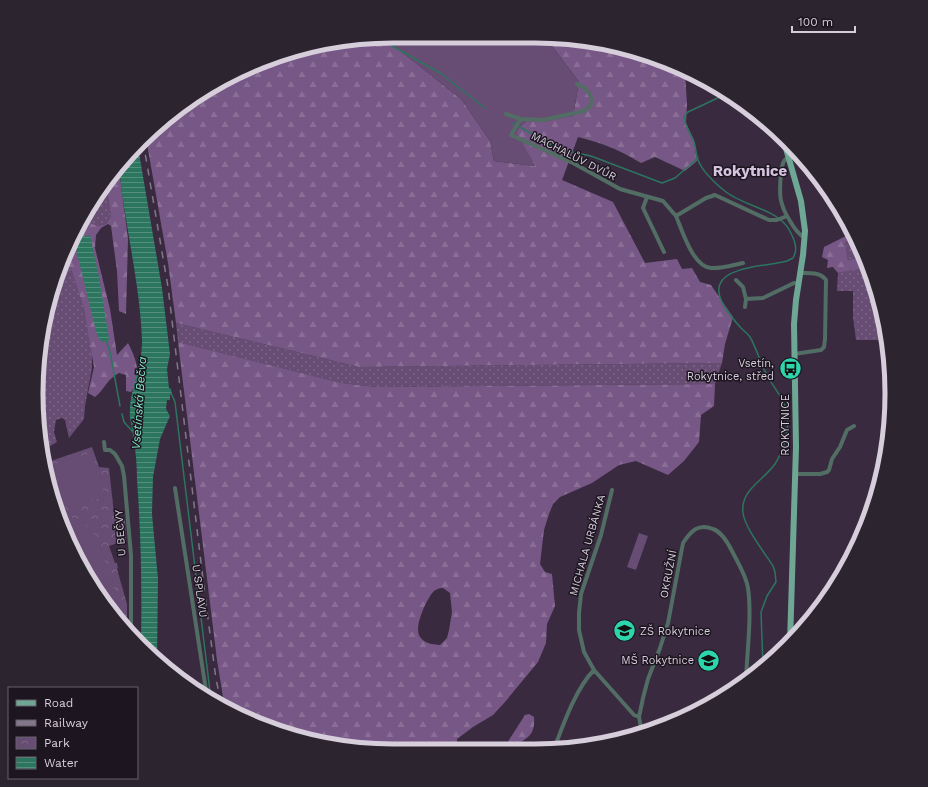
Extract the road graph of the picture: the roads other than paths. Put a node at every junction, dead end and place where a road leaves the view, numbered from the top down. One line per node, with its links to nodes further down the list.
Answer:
1 (577, 84): 3 (street, MACHALŮV DVŮR)
2 (506, 114): 3 (street, MACHALŮV DVŮR)
3 (520, 120): 6 (street, MACHALŮV DVŮR)
4 (787, 151): 5 (main road, ROKYTNICE)
5 (789, 157): 8 (street); 9 (main road, ROKYTNICE)
6 (647, 197): 7 (street, MACHALŮV DVŮR); 10 (street)
7 (676, 216): 8 (street); 11 (street, MACHALŮV DVŮR)
8 (785, 217): 9 (street)
9 (805, 238): 12 (main road, ROKYTNICE)
10 (664, 252)
11 (743, 263)
12 (800, 273): 14 (main road, ROKYTNICE); 17 (street)
13 (736, 280): 15 (street)
14 (799, 284): 15 (street); 17 (main road, ROKYTNICE)
15 (746, 299): 16 (street)
16 (745, 307)
17 (794, 354): 20 (main road, ROKYTNICE)
18 (854, 426): 20 (street)
19 (104, 442): 23 (street, U BEČVY)
20 (795, 474): 24 (main road, ROKYTNICE)
21 (175, 488): 27 (street, U SPLAVU)
22 (612, 490): 25 (street, MICHALA URBÁNKA)
23 (131, 626)
24 (790, 633)
25 (594, 670): 28 (street, MICHALA URBÁNKA); 30 (street)
26 (746, 673): 28 (street, OKRUŽNÍ)
27 (205, 689)
28 (639, 717): 29 (street, OKRUŽNÍ)
29 (641, 727)
30 (556, 743)

